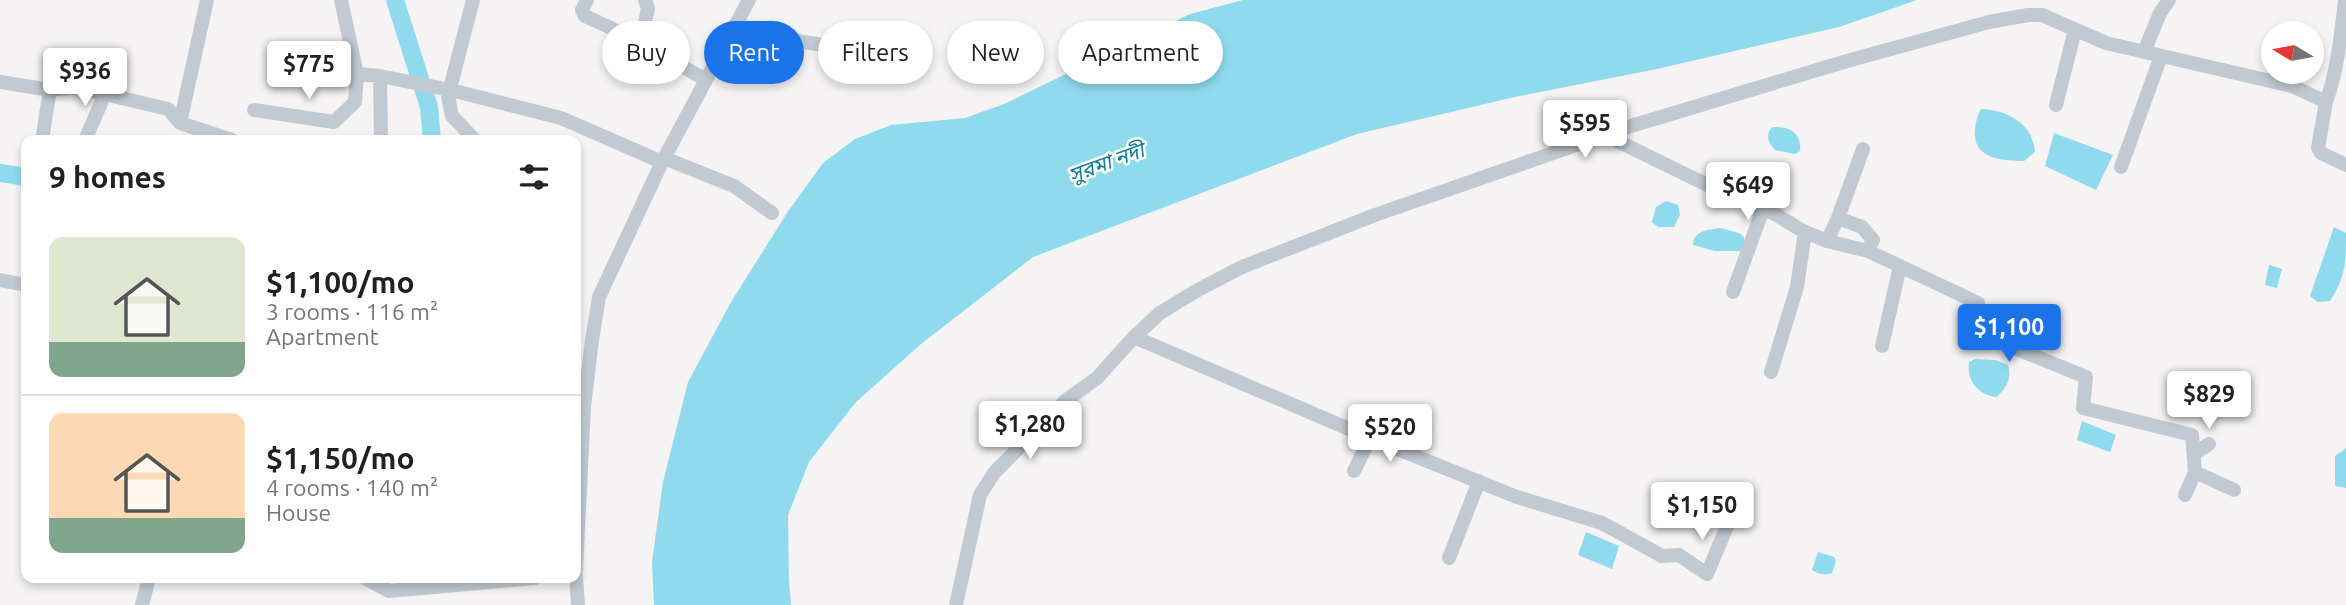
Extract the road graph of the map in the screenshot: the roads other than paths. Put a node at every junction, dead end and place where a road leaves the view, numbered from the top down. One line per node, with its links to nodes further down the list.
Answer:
1 (207, 0): 24 (street)
2 (341, 0): 15 (street)
3 (473, 0): 29 (street)
4 (587, 0): 11 (street)
5 (645, 0): 9 (street)
6 (749, 0): 10 (street)
7 (2169, 0): 13 (street)
8 (2344, 0): 21 (street)
9 (645, 21)
10 (737, 21)
11 (602, 24)
12 (2075, 30): 13 (street); 22 (street); 30 (street)
13 (2144, 52): 14 (street)
14 (2161, 56): 21 (street); 34 (street)
15 (357, 74): 16 (street); 23 (street)
16 (380, 76): 28 (street); 32 (street, bridge)
17 (0, 82): 19 (street)
18 (704, 84): 32 (street)
19 (50, 90): 20 (street); 25 (street)
20 (104, 94): 24 (street); 26 (street)
21 (2326, 102): 33 (street)
22 (2056, 105)
23 (254, 110)
24 (180, 123): 27 (street)
25 (44, 135)
26 (87, 135)
27 (212, 135)
28 (381, 135)
29 (470, 135)
30 (1605, 135): 35 (street); 45 (street)
31 (1863, 149): 37 (street)
32 (663, 160): 36 (street); 51 (street)
33 (2346, 165)
34 (2122, 167)
35 (1763, 209): 38 (street); 44 (street)
36 (772, 213)
37 (1838, 218): 39 (street); 40 (street)
38 (1805, 232): 39 (street); 47 (street)
39 (1827, 241): 40 (street)
40 (1868, 251): 41 (street)
41 (1900, 266): 46 (street); 50 (street)
42 (0, 280): 43 (street)
43 (21, 284)
44 (1733, 292)
45 (1134, 337): 48 (street); 65 (street)
46 (1882, 346)
47 (1771, 372)
48 (1370, 438): 52 (street); 54 (street)
49 (2209, 444): 50 (street)
50 (2194, 454): 53 (street)
51 (581, 468)
52 (1354, 471)
53 (2196, 472): 55 (street); 56 (street)
54 (1479, 481): 57 (street); 58 (street)
55 (2234, 490)
56 (2185, 495)
57 (1736, 505)
58 (1449, 558)
59 (148, 583): 63 (street)
60 (374, 583): 61 (street)
61 (479, 583)
62 (576, 583): 64 (street)
63 (142, 605)
64 (578, 605)
65 (956, 605)

